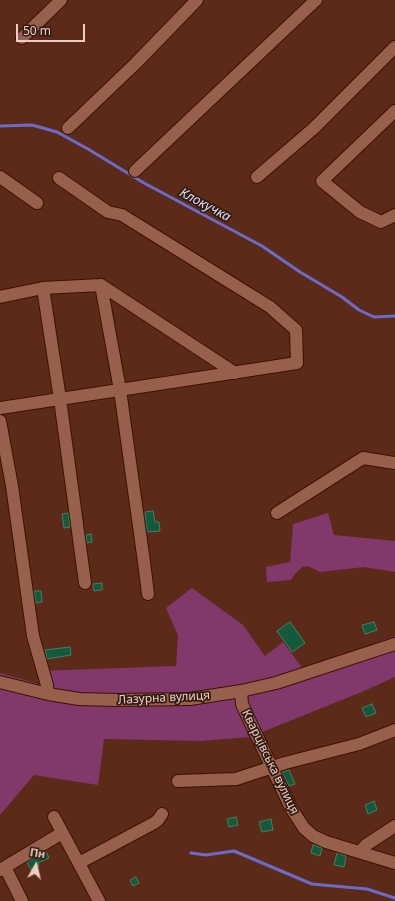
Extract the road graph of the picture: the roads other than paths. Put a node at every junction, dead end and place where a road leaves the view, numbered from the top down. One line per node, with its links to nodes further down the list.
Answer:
1 (61, 0): 4 (street)
2 (197, 0): 7 (street)
3 (316, 0): 8 (street)
4 (22, 38)
5 (395, 47): 9 (street)
6 (395, 111): 13 (street)
7 (68, 128)
8 (135, 171)
9 (257, 176)
10 (0, 177): 12 (street)
11 (59, 178): 17 (street)
12 (37, 203)
13 (395, 216)
14 (102, 285): 15 (street); 17 (street); 18 (street)
15 (43, 288): 16 (street); 19 (street)
16 (0, 297)
17 (234, 372): 18 (street)
18 (120, 390): 19 (street); 25 (street)
19 (60, 399): 20 (street); 24 (street)
20 (0, 408)
21 (0, 422): 29 (street)
22 (395, 463): 23 (street)
23 (278, 512)
24 (85, 583)
25 (148, 594)
26 (395, 644): 28 (street, Лазурна вулиця)
27 (0, 682): 29 (street, Лазурна вулиця)
28 (241, 691): 29 (street, Лазурна вулиця); 31 (street, Кварцівська вулиця)
29 (48, 694)
30 (395, 730): 31 (street)
31 (271, 768): 32 (street); 37 (street, Кварцівська вулиця)
32 (178, 781)
33 (162, 814): 38 (street)
34 (54, 817): 36 (street)
35 (395, 826): 37 (street)
36 (62, 833): 38 (street); 40 (street)
37 (360, 852): 39 (street, Кварцівська вулиця)
38 (79, 863): 42 (street)
39 (395, 863)
40 (2, 868): 41 (street)
41 (22, 901)
42 (99, 901)

